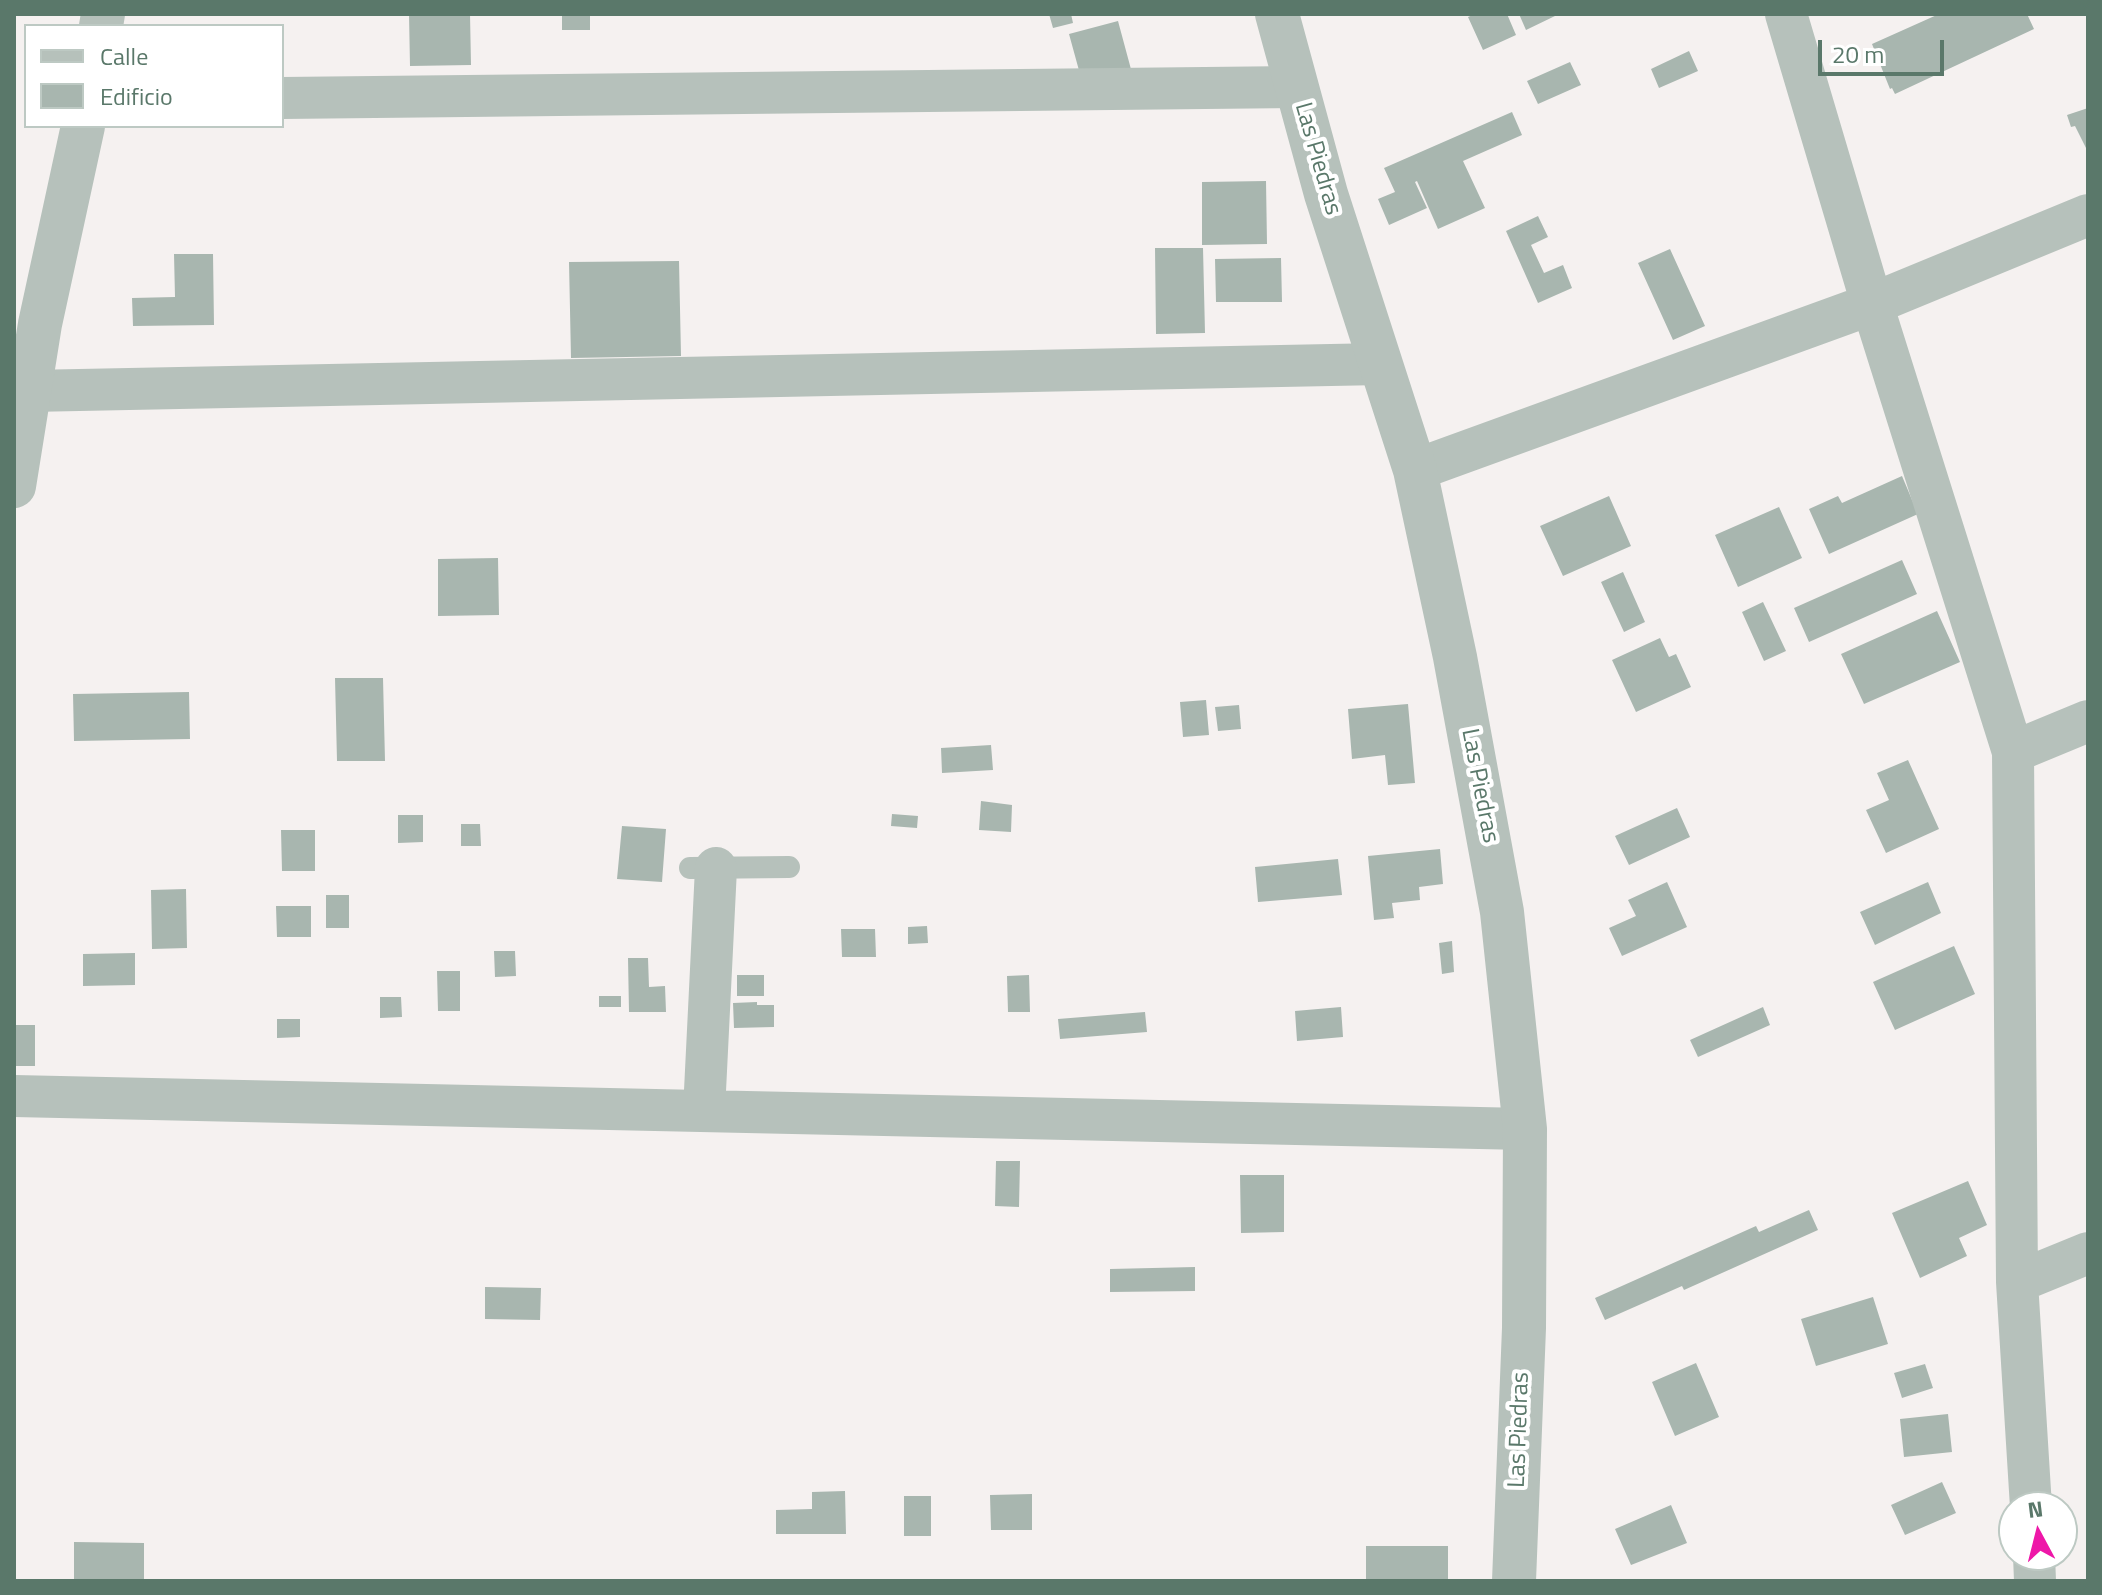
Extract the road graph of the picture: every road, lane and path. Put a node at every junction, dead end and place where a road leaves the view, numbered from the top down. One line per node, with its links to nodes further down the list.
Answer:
1 (1277, 14): 3 (street, Las Piedras)
2 (1786, 14): 7 (street)
3 (1297, 87): 4 (street); 8 (street, Las Piedras)
4 (284, 98)
5 (83, 128): 9 (street)
6 (2088, 215): 7 (street)
7 (1872, 304): 10 (street); 13 (street)
8 (1381, 364): 9 (street); 10 (street, Las Piedras)
9 (29, 391): 11 (street)
10 (1415, 470): 18 (street, Las Piedras)
11 (14, 486)
12 (2088, 721): 13 (street)
13 (2013, 752): 20 (street)
14 (789, 867): 15 (lane)
15 (703, 868): 17 (street)
16 (14, 1096): 17 (street)
17 (704, 1111): 18 (street)
18 (1525, 1129): 22 (street, Las Piedras)
19 (2088, 1253): 20 (street)
20 (2017, 1282): 21 (street)
21 (2030, 1491)
22 (1514, 1581)

